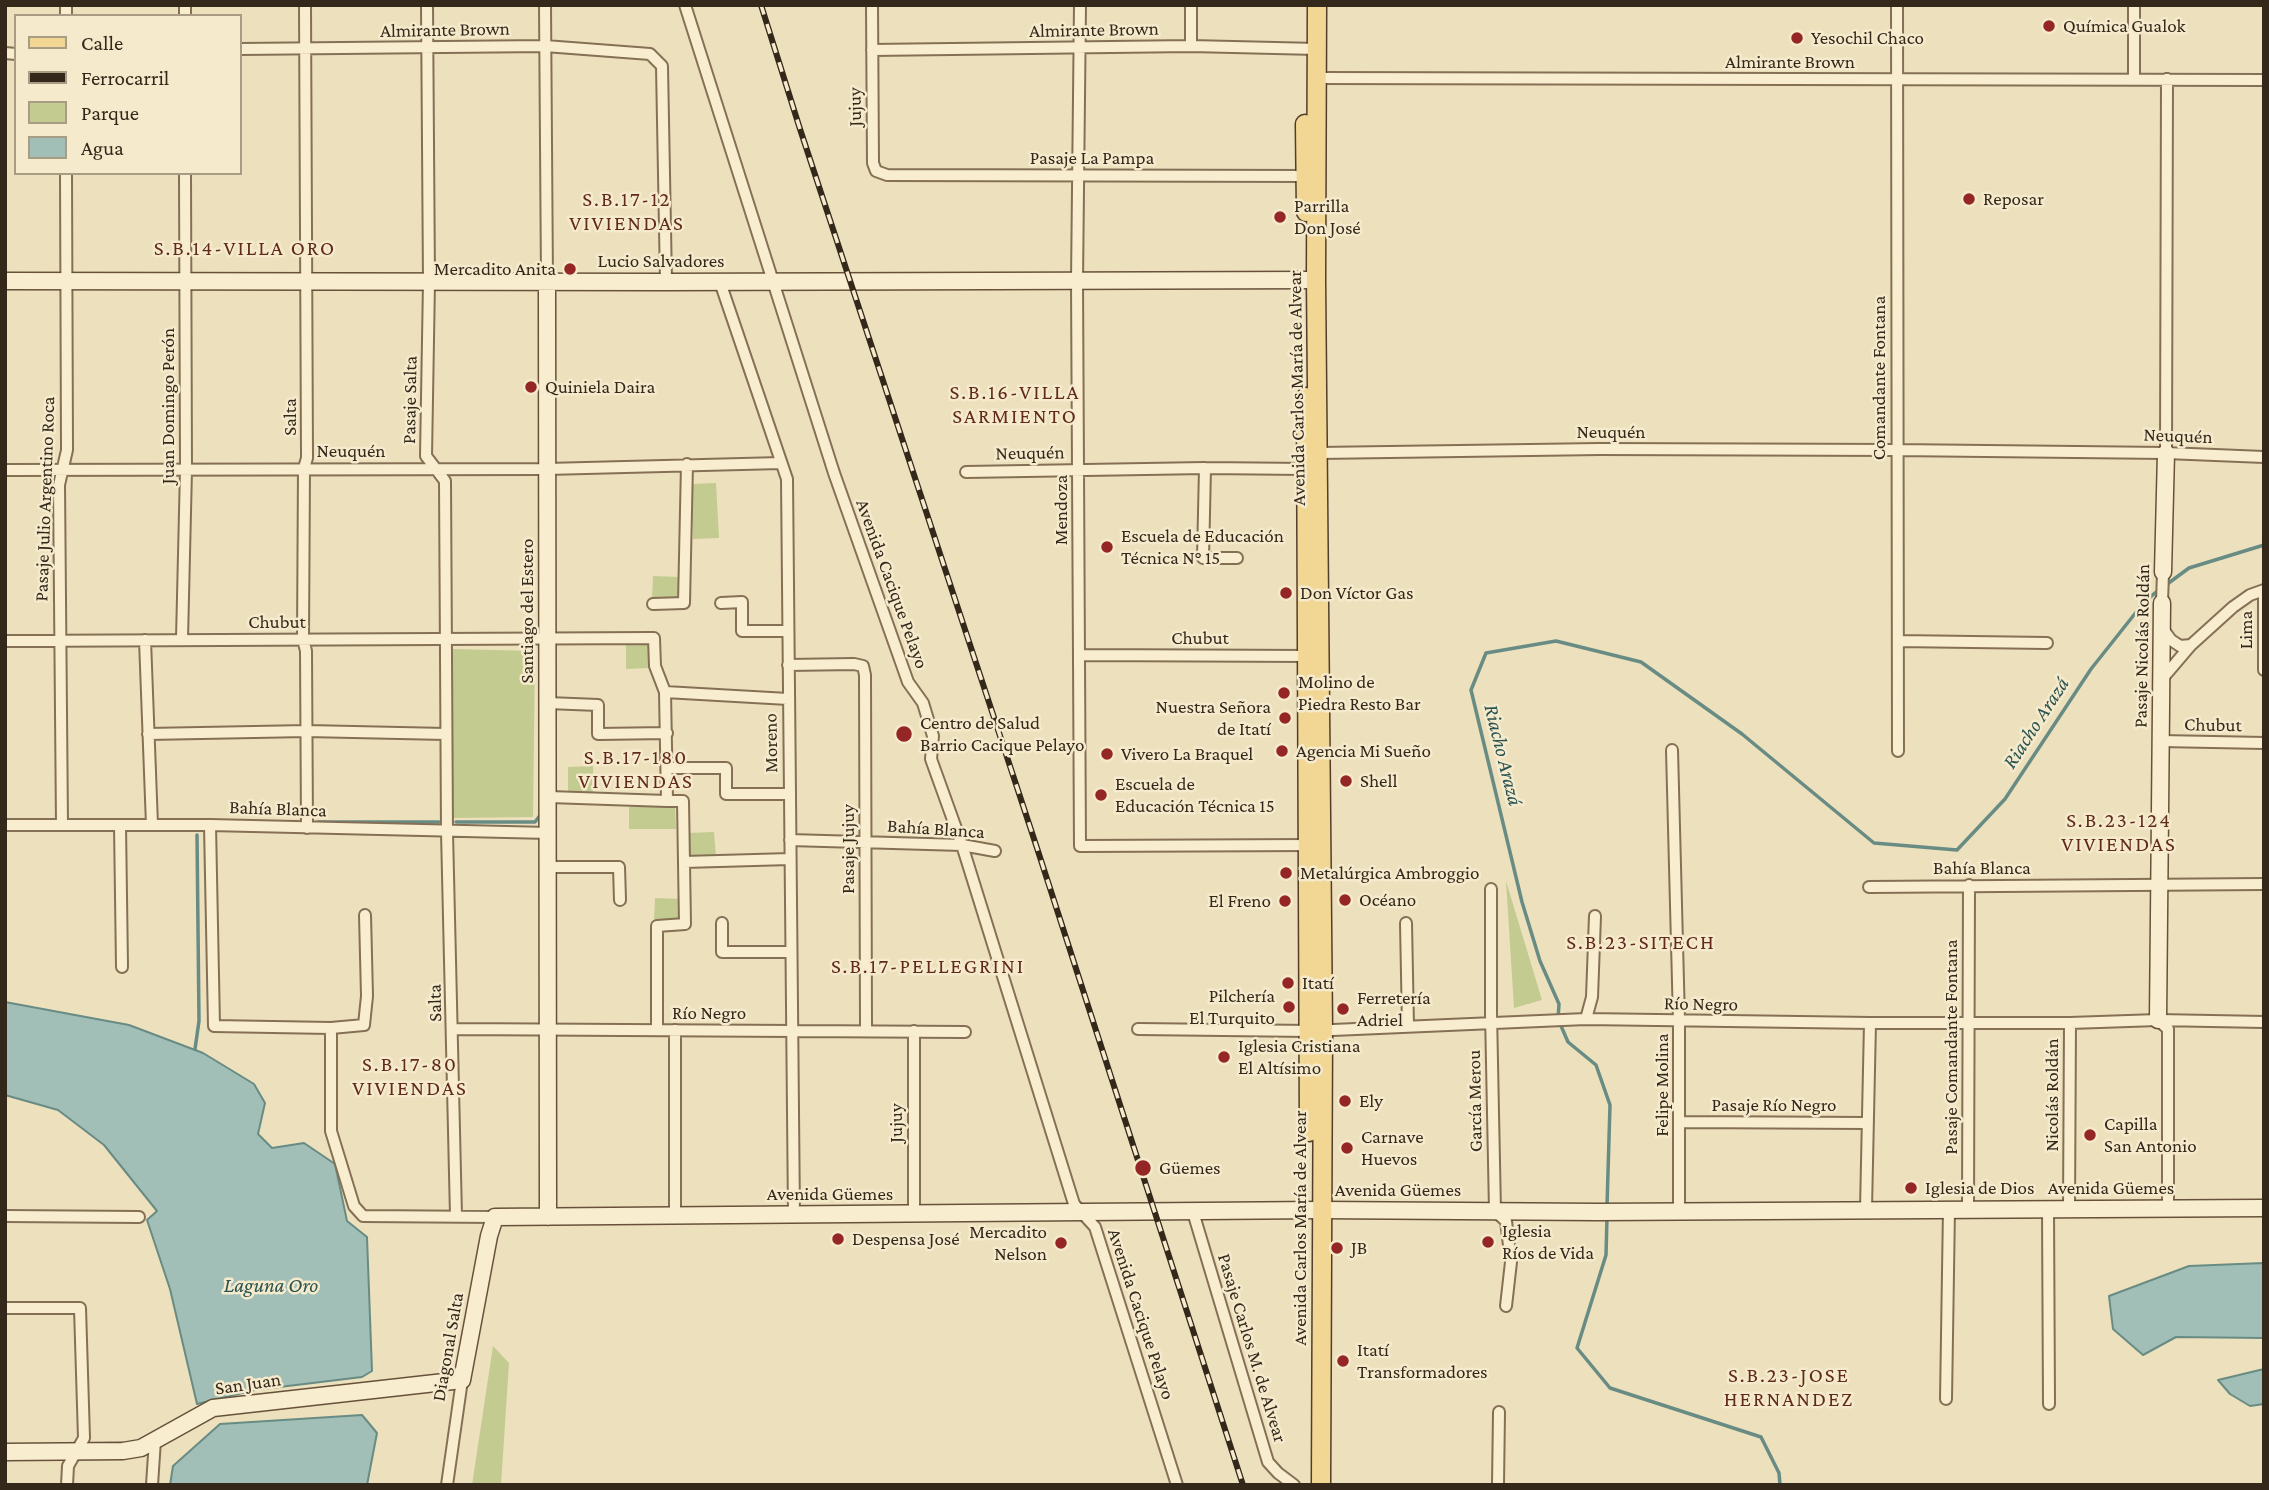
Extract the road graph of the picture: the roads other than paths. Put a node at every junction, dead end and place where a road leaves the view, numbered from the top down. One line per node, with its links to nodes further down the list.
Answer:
1 (305, 5): 17 (street, Salta)
2 (427, 5): 15 (street, Pasaje Salta)
3 (545, 5): 12 (street, Santiago del Estero)
4 (685, 5): 40 (street, Avenida Cacique Pelayo)
5 (872, 5): 19 (street, Jujuy)
6 (1080, 5): 14 (street, Mendoza)
7 (1191, 5): 13 (street)
8 (1305, 5): 18 (main road, Avenida Carlos María de Alvear)
9 (1317, 5): 18 (main road, Avenida Carlos María de Alvear)
10 (1896, 5): 23 (street, Comandante Fontana)
11 (2134, 5): 21 (street)
12 (545, 46): 15 (street, Almirante Brown); 37 (street, Santiago del Estero); 38 (street, Almirante Brown)
13 (1191, 46): 14 (street, Almirante Brown); 18 (street, Almirante Brown)
14 (1080, 47): 19 (street, Almirante Brown); 28 (street, Mendoza)
15 (427, 48): 17 (street, Almirante Brown); 36 (street, Pasaje Salta)
16 (242, 49): 17 (street, Almirante Brown)
17 (305, 49): 34 (street, Salta)
18 (1311, 49): 20 (main road, Avenida Carlos María de Alvear); 29 (main road, Avenida Carlos María de Alvear)
19 (872, 50): 25 (street, Jujuy)
20 (1317, 78): 23 (street, Almirante Brown); 29 (main road, Avenida Carlos María de Alvear)
21 (2134, 79): 22 (street, Almirante Brown); 23 (street, Almirante Brown)
22 (2167, 79): 24 (street, Almirante Brown); 43 (street, Pasaje Nicolás Roldán)
23 (1897, 80): 41 (street, Comandante Fontana)
24 (2264, 80)
25 (873, 163): 28 (street, Pasaje La Pampa)
26 (66, 175): 32 (street, Pasaje Julio Argentino Roca)
27 (185, 175): 33 (street, Juan Domingo Perón)
28 (1078, 176): 29 (street, Pasaje La Pampa); 35 (street, Mendoza)
29 (1312, 176): 30 (main road, Avenida Carlos María de Alvear)
30 (1311, 280): 35 (street, Lucio Salvadores); 42 (main road, Avenida Carlos María de Alvear); 51 (main road, Avenida Carlos María de Alvear)
31 (5, 281): 32 (street, Lucio Salvadores)
32 (65, 281): 33 (street, Lucio Salvadores); 54 (street, Pasaje Julio Argentino Roca)
33 (185, 281): 34 (street, Lucio Salvadores); 55 (street, Juan Domingo Perón)
34 (306, 281): 36 (street, Lucio Salvadores); 47 (street, Salta)
35 (1077, 281): 40 (street, Lucio Salvadores); 52 (street, Mendoza)
36 (429, 282): 37 (street, Lucio Salvadores); 48 (street, Pasaje Salta)
37 (547, 282): 38 (street, Lucio Salvadores); 49 (street, Santiago del Estero)
38 (666, 282): 39 (street, Lucio Salvadores)
39 (720, 282): 40 (street, Lucio Salvadores); 45 (street, Moreno)
40 (772, 282): 105 (street, Avenida Cacique Pelayo)
41 (1896, 450): 42 (street, Neuquén); 43 (street, Neuquén); 72 (street, Comandante Fontana)
42 (1319, 453): 51 (street); 76 (main road, Avenida Carlos María de Alvear)
43 (2166, 453): 44 (street, Neuquén); 58 (street, Pasaje Nicolás Roldán)
44 (2264, 457)
45 (781, 463): 46 (street, Neuquén); 64 (street, Moreno)
46 (687, 464): 49 (street, Neuquén); 62 (street)
47 (304, 468): 48 (street, Neuquén); 55 (street, Neuquén); 66 (street, Salta)
48 (436, 468): 49 (street, Neuquén); 69 (street, Pasaje Salta)
49 (547, 468): 70 (street, Santiago del Estero)
50 (1205, 468): 51 (street, Neuquén); 52 (street, Neuquén); 57 (street)
51 (1306, 468): 76 (main road, Avenida Carlos María de Alvear)
52 (1079, 469): 56 (street, Neuquén); 75 (street, Mendoza)
53 (5, 470): 54 (street, Neuquén)
54 (63, 470): 55 (street, Neuquén); 67 (street, Pasaje Julio Argentino Roca)
55 (186, 470): 65 (street, Juan Domingo Perón)
56 (966, 472)
57 (1237, 558)
58 (2163, 572): 61 (street, Pasaje Nicolás Roldán)
59 (2264, 590): 74 (street); 78 (street, Lima)
60 (721, 603): 64 (street)
61 (2162, 603): 63 (street, Pasaje Nicolás Roldán)
62 (653, 604)
63 (2163, 629): 74 (street); 79 (street, Pasaje Nicolás Roldán)
64 (787, 631): 77 (street, Moreno)
65 (182, 639): 66 (street, Chubut); 68 (street, Chubut)
66 (303, 639): 69 (street, Chubut); 83 (street, Salta)
67 (59, 640): 68 (street, Chubut); 71 (street, Chubut); 96 (street, Pasaje Julio Argentino Roca)
68 (145, 640): 85 (street)
69 (446, 640): 70 (street, Chubut); 86 (street, Pasaje Salta)
70 (548, 640): 80 (street, Chubut); 82 (street, Santiago del Estero)
71 (5, 641)
72 (1898, 641): 73 (street); 90 (street, Comandante Fontana)
73 (2047, 643)
74 (2191, 645): 79 (street)
75 (1080, 655): 76 (street, Chubut); 106 (street, Mendoza)
76 (1314, 656): 106 (main road, Avenida Carlos María de Alvear)
77 (788, 665): 81 (street, Moreno); 104 (street, Pasaje Jujuy)
78 (2264, 670)
79 (2160, 682): 87 (street, Pasaje Nicolás Roldán)
80 (665, 692): 81 (street); 84 (street)
81 (788, 699): 92 (street, Moreno)
82 (548, 703): 84 (street); 93 (street, Santiago del Estero)
83 (307, 732): 85 (street); 86 (street); 100 (street, Salta)
84 (667, 733): 91 (street)
85 (148, 734): 98 (street)
86 (446, 734): 101 (street, Pasaje Salta)
87 (2161, 741): 88 (street, Chubut); 113 (street, Pasaje Nicolás Roldán)
88 (2264, 743)
89 (1672, 751): 125 (street, Felipe Molina)
90 (1898, 751)
91 (667, 768): 92 (street); 94 (street)
92 (789, 794): 103 (street, Moreno)
93 (548, 797): 94 (street); 102 (street, Santiago del Estero)
94 (667, 801): 109 (street)
95 (5, 825): 96 (street, Bahía Blanca)
96 (62, 825): 97 (street, Bahía Blanca)
97 (120, 825): 98 (street, Bahía Blanca); 122 (street)
98 (152, 825): 99 (street, Bahía Blanca)
99 (210, 825): 100 (street, Bahía Blanca); 132 (street)
100 (307, 828): 101 (street, Bahía Blanca)
101 (447, 832): 102 (street, Bahía Blanca); 134 (street, Salta)
102 (549, 832): 110 (street, Santiago del Estero)
103 (790, 840): 104 (street, Bahía Blanca); 108 (street, Moreno)
104 (865, 842): 105 (street, Bahía Blanca); 140 (street, Pasaje Jujuy)
105 (962, 845): 107 (street, Bahía Blanca); 156 (street, Avenida Cacique Pelayo)
106 (1315, 845): 138 (main road, Avenida Carlos María de Alvear)
107 (995, 850)
108 (790, 859): 109 (street); 121 (street, Moreno)
109 (684, 862): 136 (street)
110 (549, 867): 116 (street); 133 (street, Santiago del Estero)
111 (2264, 884): 113 (street, Bahía Blanca)
112 (1969, 885): 113 (street, Bahía Blanca); 114 (street, Bahía Blanca); 126 (street, Pasaje Comandante Fontana)
113 (2160, 886): 124 (street, Pasaje Nicolás Roldán)
114 (1869, 887)
115 (1491, 889): 130 (street, García Merou)
116 (620, 900)
117 (365, 915): 132 (street)
118 (1595, 916): 123 (street)
119 (722, 923): 121 (street)
120 (1406, 923): 131 (street)
121 (791, 952): 139 (street, Moreno)
122 (122, 967)
123 (1586, 1019): 125 (street, Río Negro); 130 (street, Río Negro)
124 (2158, 1020): 127 (street, Río Negro); 129 (street, Río Negro); 150 (street, Pasaje Nicolás Roldán)
125 (1679, 1021): 128 (street, Río Negro); 143 (street, Felipe Molina)
126 (1969, 1022): 128 (street, Río Negro); 129 (street, Río Negro); 147 (street, Pasaje Comandante Fontana)
127 (2264, 1022)
128 (1870, 1023): 144 (street)
129 (2070, 1023): 149 (street, Nicolás Roldán)
130 (1491, 1024): 131 (street, Río Negro); 154 (street, García Merou)
131 (1408, 1027): 138 (street, Río Negro)
132 (331, 1028): 160 (street, Avenida Güemes)
133 (549, 1028): 134 (street, Río Negro); 136 (street, Río Negro); 164 (street, Santiago del Estero)
134 (453, 1029): 160 (street, Salta)
135 (1138, 1029): 138 (street, Río Negro)
136 (657, 1030): 137 (street, Río Negro)
137 (675, 1030): 139 (street, Río Negro); 161 (street)
138 (1316, 1030): 153 (main road, Avenida Carlos María de Alvear)
139 (792, 1031): 140 (street, Río Negro); 158 (street, Moreno)
140 (866, 1031): 141 (street, Río Negro)
141 (914, 1031): 142 (street, Río Negro); 157 (street, Jujuy)
142 (965, 1032)
143 (1680, 1122): 144 (street, Pasaje Río Negro); 152 (street, Felipe Molina)
144 (1868, 1123): 145 (street)
145 (1866, 1209): 146 (street, Avenida Güemes); 152 (street, Avenida Güemes)
146 (1950, 1209): 147 (street, Avenida Güemes); 168 (street)
147 (1968, 1209): 148 (street, Avenida Güemes)
148 (2048, 1209): 149 (street, Avenida Güemes); 169 (street)
149 (2069, 1209): 150 (street, Avenida Güemes)
150 (2168, 1209): 151 (street, Avenida Güemes)
151 (2264, 1209)
152 (1679, 1210): 154 (street, Avenida Güemes)
153 (1315, 1211): 154 (street, Avenida Güemes); 155 (street, Avenida Güemes); 179 (main road, Avenida Carlos María de Alvear); 180 (main road, Avenida Carlos María de Alvear)
154 (1495, 1211): 165 (street, García Merou)
155 (1193, 1212): 156 (street, Avenida Güemes); 178 (street, Pasaje Carlos M. de Alvear)
156 (1084, 1213): 157 (street, Avenida Güemes); 177 (street, Avenida Cacique Pelayo)
157 (914, 1214): 158 (street, Avenida Güemes)
158 (794, 1215): 161 (street, Avenida Güemes)
159 (5, 1216): 162 (street)
160 (456, 1216): 163 (street, Avenida Güemes)
161 (676, 1216): 164 (street, Avenida Güemes)
162 (139, 1217)
163 (495, 1217): 164 (street, Avenida Güemes); 167 (street, Diagonal Salta)
164 (548, 1217)
165 (1506, 1306)
166 (5, 1308): 173 (street)
167 (462, 1380): 171 (street, San Juan); 176 (street, Diagonal Salta)
168 (1946, 1399)
169 (2049, 1404)
170 (1499, 1412): 181 (street)
171 (155, 1440): 173 (street, San Juan); 175 (street)
172 (5, 1452): 173 (street, San Juan)
173 (76, 1452): 174 (street)
174 (67, 1485)
175 (152, 1485)
176 (447, 1485)
177 (1177, 1485)
178 (1294, 1485)
179 (1310, 1485)
180 (1321, 1485)
181 (1498, 1485)

